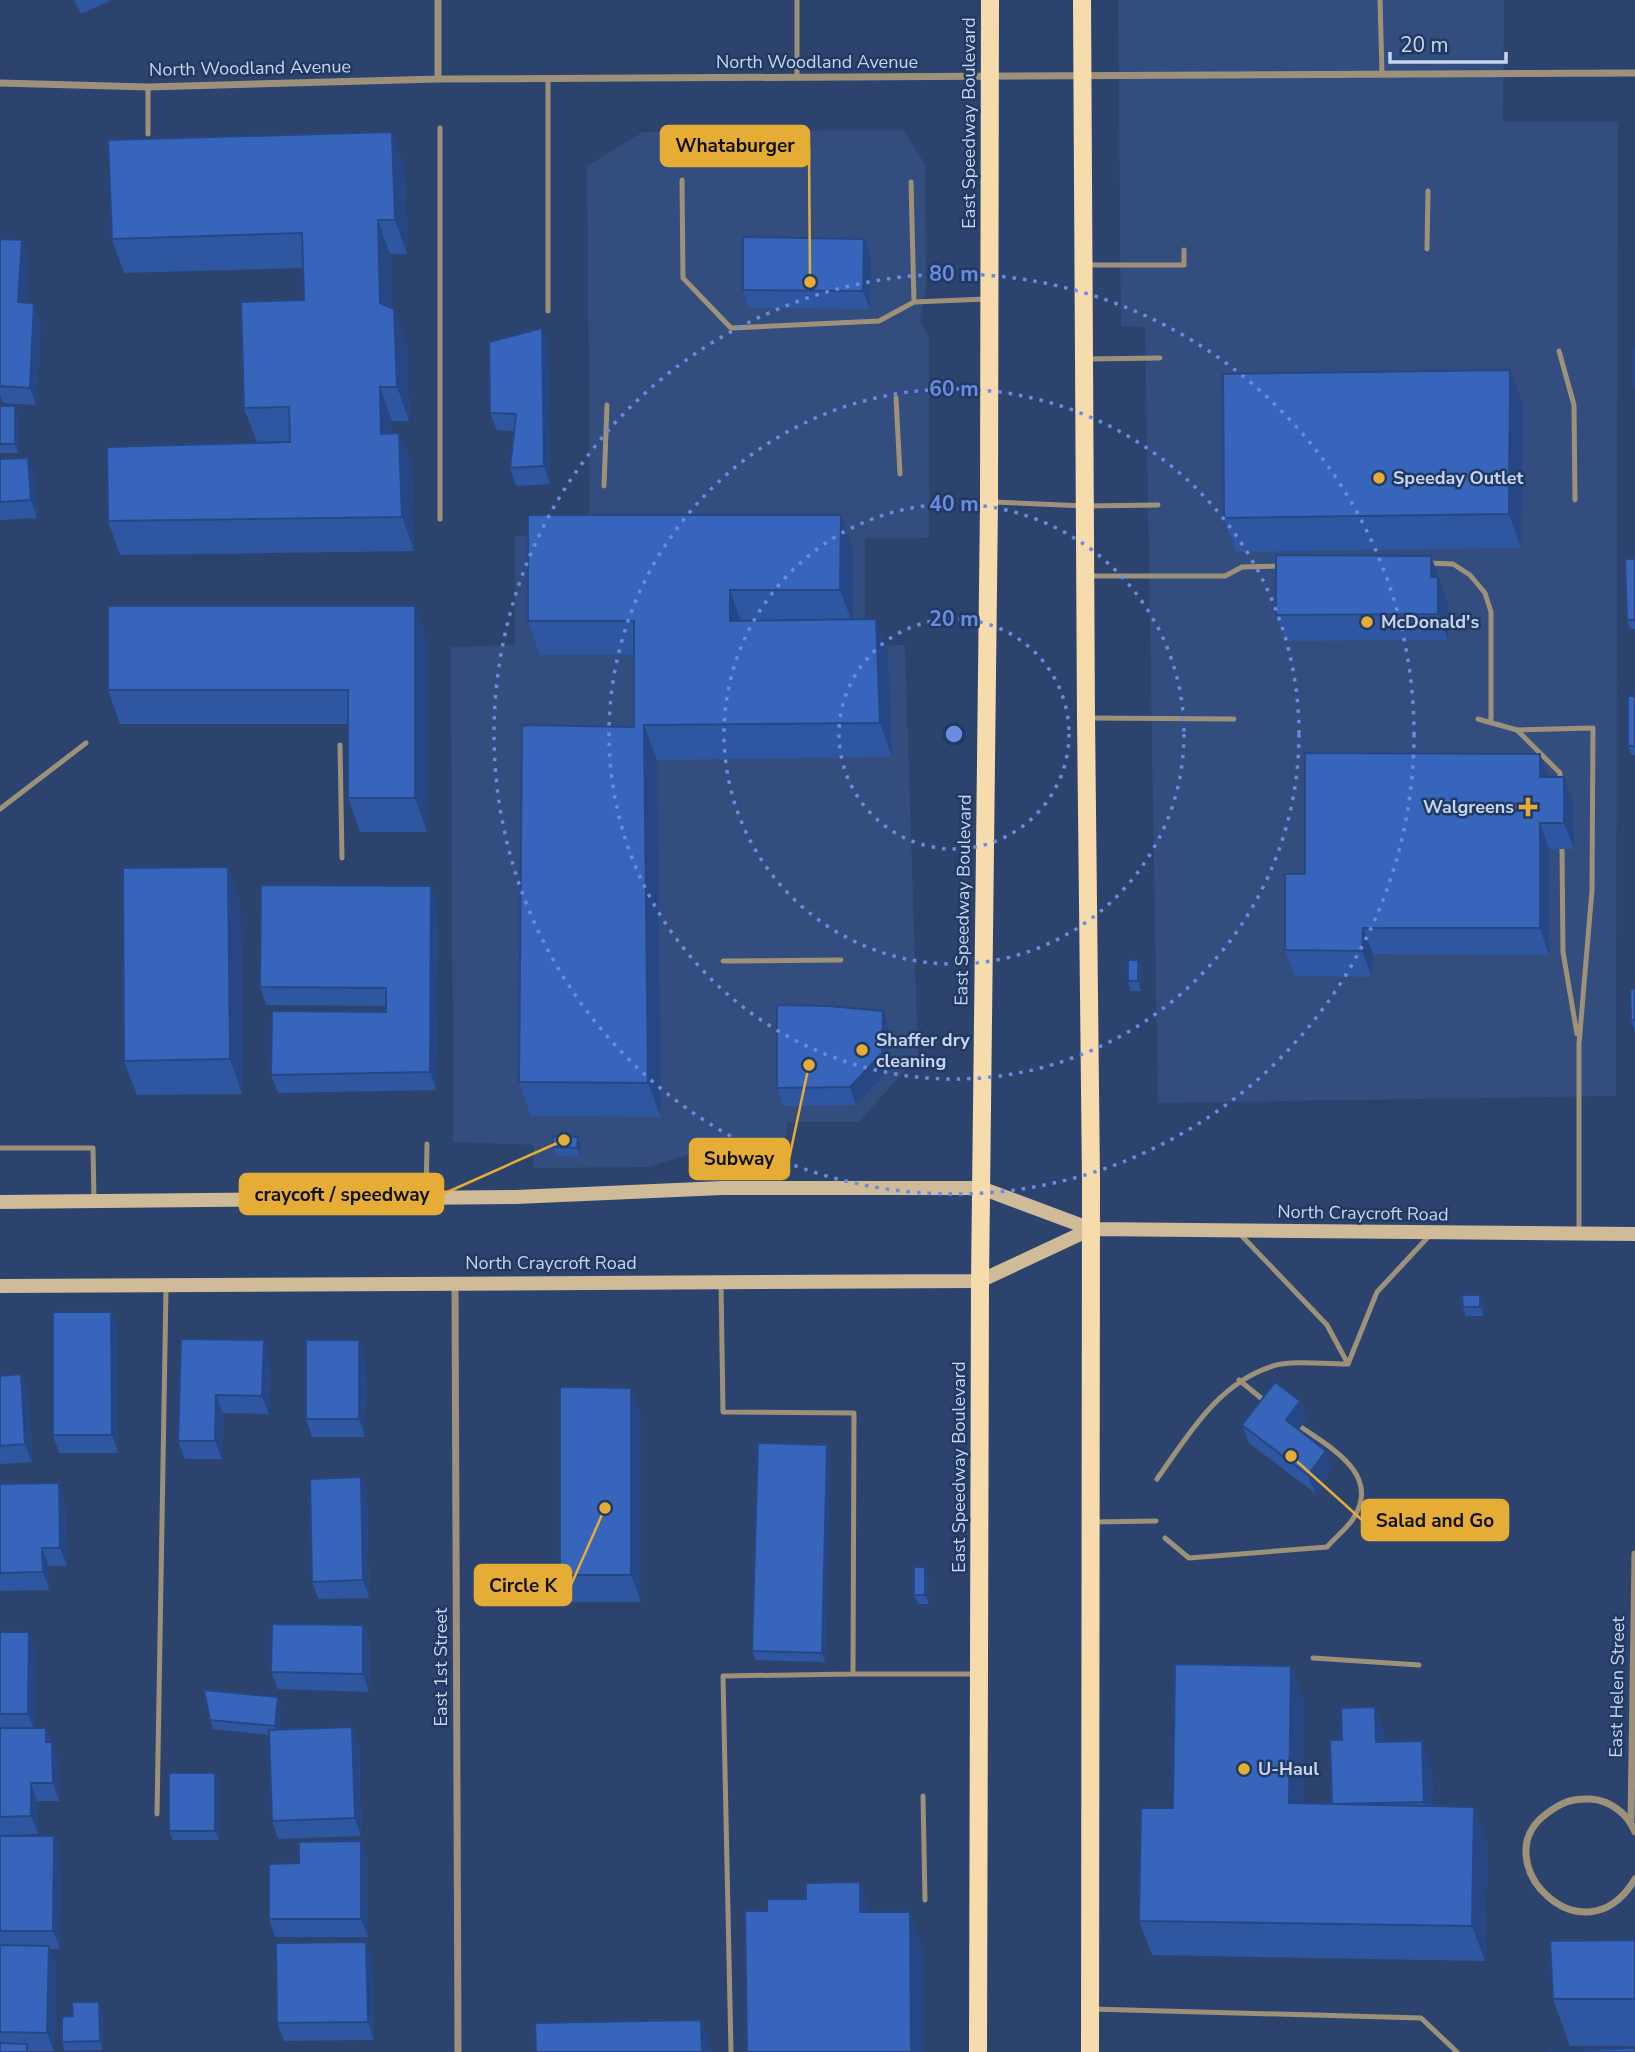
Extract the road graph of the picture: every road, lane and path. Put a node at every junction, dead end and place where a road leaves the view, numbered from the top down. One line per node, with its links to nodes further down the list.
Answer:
1 (438, 0): 11 (street)
2 (797, 0): 10 (lane)
3 (990, 0): 8 (main road, East Speedway Boulevard)
4 (1082, 0): 9 (main road)
5 (1380, 0): 7 (lane)
6 (1635, 73): 7 (street, North Woodland Avenue)
7 (1381, 74): 9 (street, North Woodland Avenue)
8 (990, 76): 9 (street, North Woodland Avenue); 10 (street, North Woodland Avenue); 23 (main road, East Speedway Boulevard)
9 (1082, 76): 22 (main road)
10 (797, 77): 12 (street, North Woodland Avenue)
11 (438, 79): 12 (street, North Woodland Avenue); 14 (street, North Woodland Avenue)
12 (548, 79): 25 (lane)
13 (0, 83): 14 (street, North Woodland Avenue)
14 (148, 87): 16 (lane)
15 (440, 128): 37 (lane)
16 (148, 134)
17 (682, 180): 24 (lane)
18 (911, 181): 24 (lane)
19 (1428, 191): 20 (lane)
20 (1427, 249)
21 (1184, 250): 22 (lane)
22 (1084, 265): 28 (main road)
23 (989, 299): 24 (lane); 34 (main road, East Speedway Boulevard)
24 (914, 302)
25 (548, 311)
26 (1559, 351): 33 (lane)
27 (1160, 358): 28 (lane)
28 (1084, 359): 36 (main road)
29 (896, 398): 31 (lane)
30 (607, 405): 32 (lane)
31 (900, 474)
32 (604, 486)
33 (1575, 500)
34 (989, 502): 36 (lane); 57 (main road, East Speedway Boulevard)
35 (1158, 505): 36 (lane)
36 (1085, 506): 40 (main road)
37 (440, 519)
38 (1415, 563): 44 (lane)
39 (1283, 566): 40 (lane)
40 (1085, 576): 41 (main road)
41 (1086, 718): 42 (lane); 61 (main road)
42 (1234, 719)
43 (1478, 719): 44 (lane)
44 (1491, 723): 45 (lane)
45 (1517, 730): 48 (lane); 54 (lane)
46 (86, 743): 49 (lane)
47 (340, 745): 51 (lane)
48 (1561, 793)
49 (0, 809)
50 (1562, 849): 54 (lane)
51 (342, 858)
52 (841, 960): 53 (lane)
53 (723, 961)
54 (1579, 1044): 65 (lane)
55 (427, 1144): 58 (lane)
56 (0, 1148): 59 (lane)
57 (981, 1188): 58 (main road, North Craycroft Road); 61 (main road, North Craycroft Road); 67 (main road, East Speedway Boulevard)
58 (426, 1198): 59 (main road, North Craycroft Road)
59 (94, 1201): 60 (main road, North Craycroft Road)
60 (0, 1202)
61 (1091, 1229): 62 (main road, North Craycroft Road); 67 (main road, North Craycroft Road); 77 (main road)
62 (1237, 1231): 63 (main road, North Craycroft Road); 71 (lane)
63 (1432, 1233): 65 (main road, North Craycroft Road); 71 (lane)
64 (1635, 1234): 65 (main road, North Craycroft Road)
65 (1579, 1235)
66 (721, 1281): 67 (main road, North Craycroft Road); 68 (main road, North Craycroft Road); 82 (lane)
67 (980, 1281): 83 (main road, East Speedway Boulevard)
68 (455, 1282): 69 (main road, North Craycroft Road); 91 (street, East 1st Street)
69 (166, 1284): 70 (main road, North Craycroft Road); 85 (lane)
70 (0, 1286)
71 (1348, 1364): 72 (lane)
72 (1239, 1380): 73 (lane); 75 (lane)
73 (1275, 1409)
74 (1300, 1427): 78 (lane)
75 (1157, 1479)
76 (1156, 1521): 77 (lane)
77 (1091, 1522): 90 (main road)
78 (1165, 1538)
79 (1635, 1554): 86 (street, East Helen Street)
80 (1313, 1658): 81 (lane)
81 (1419, 1665)
82 (853, 1674): 83 (lane); 92 (lane)
83 (979, 1674): 93 (main road, East Speedway Boulevard)
84 (923, 1796): 89 (lane)
85 (157, 1814)
86 (1631, 1822): 87 (street); 88 (street)
87 (1635, 1832)
88 (1635, 1880)
89 (925, 1900)
90 (1090, 2009): 94 (main road); 95 (lane)
91 (458, 2052)
92 (731, 2052)
93 (978, 2052)
94 (1090, 2052)
95 (1457, 2052)

